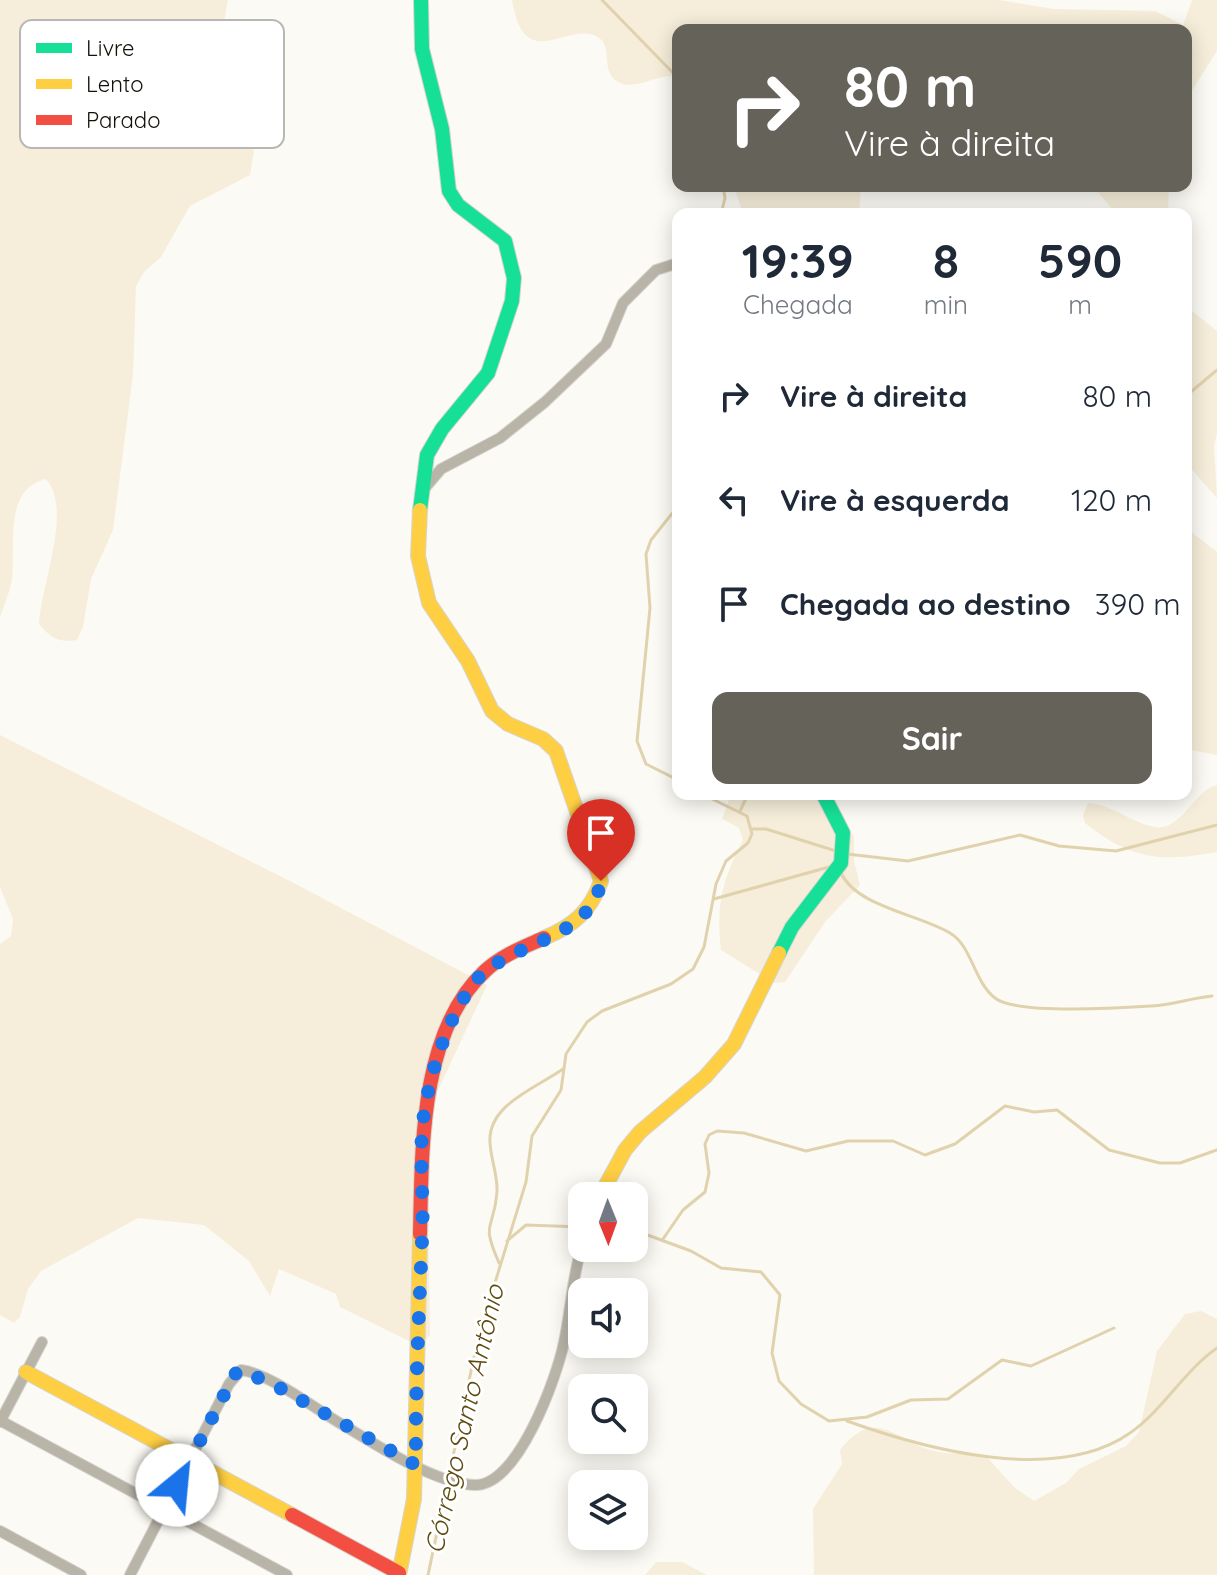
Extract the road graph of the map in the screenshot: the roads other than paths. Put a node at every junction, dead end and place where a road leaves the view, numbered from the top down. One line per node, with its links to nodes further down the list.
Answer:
1 (421, 0): 3 (street)
2 (672, 265): 3 (street)
3 (422, 492): 11 (street)
4 (826, 800): 5 (street)
5 (608, 1182)
6 (579, 1262): 11 (street)
7 (42, 1342): 8 (street)
8 (26, 1372): 9 (street); 10 (street)
9 (0, 1422): 12 (street)
10 (190, 1460): 11 (street); 12 (street); 14 (street)
11 (416, 1465): 14 (street)
12 (164, 1511): 16 (street); 17 (street)
13 (0, 1531): 15 (street)
14 (399, 1574)
15 (81, 1575)
16 (130, 1575)
17 (287, 1575)

